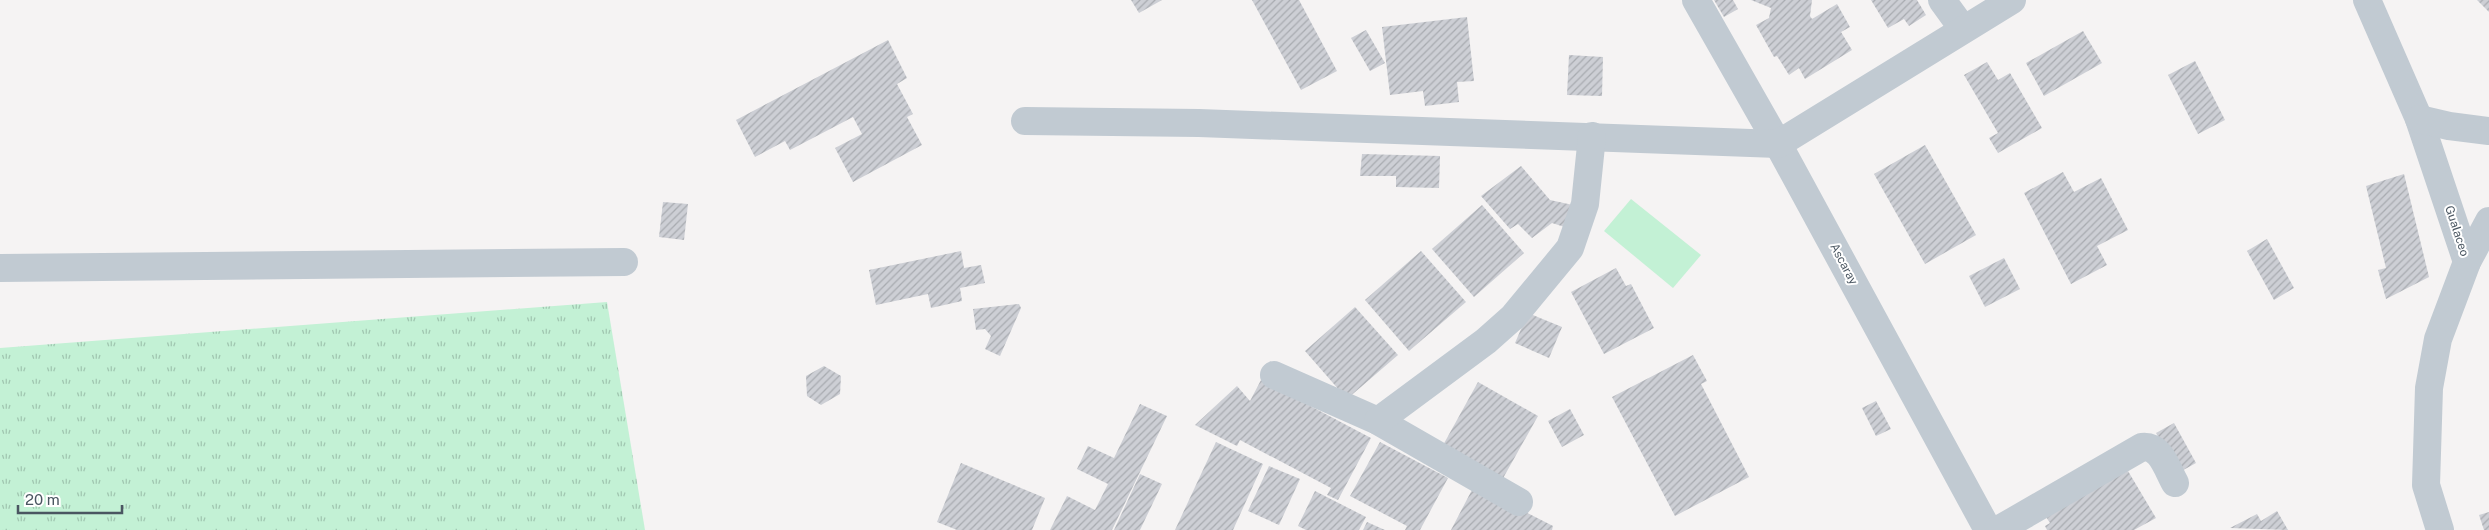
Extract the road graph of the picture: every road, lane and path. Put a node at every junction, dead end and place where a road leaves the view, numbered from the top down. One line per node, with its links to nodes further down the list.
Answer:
1 (1696, 0): 10 (street, Ascaray)
2 (1942, 0): 5 (street)
3 (2012, 0): 5 (street)
4 (2367, 0): 6 (street, Gualaceo)
5 (1963, 29): 10 (street)
6 (2420, 119): 8 (street); 13 (street, Gualaceo)
7 (1026, 121): 9 (street)
8 (2489, 131)
9 (1592, 136): 10 (street); 16 (street)
10 (1778, 144): 19 (street, Ascaray)
11 (2489, 221): 13 (street)
12 (624, 262): 14 (street)
13 (2467, 262): 21 (street, Gualaceo)
14 (0, 268)
15 (1274, 375): 16 (street)
16 (1378, 421): 18 (street)
17 (2174, 483): 20 (street)
18 (1519, 502)
19 (1988, 530)
20 (1998, 530)
21 (2440, 530)

